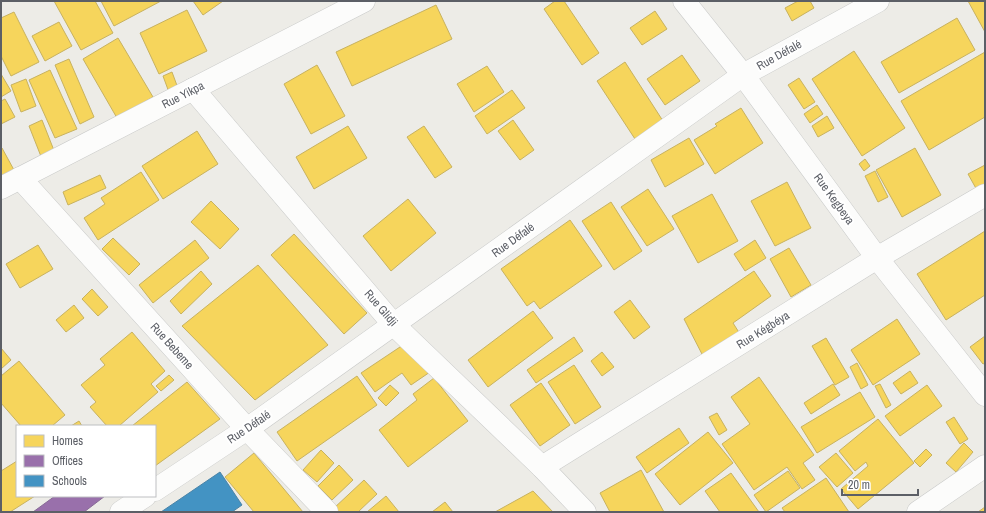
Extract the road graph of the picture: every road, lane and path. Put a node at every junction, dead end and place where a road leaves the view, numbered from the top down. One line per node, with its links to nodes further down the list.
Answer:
1 (364, 1): 5 (street, Rue Yikpa)
2 (684, 1): 4 (street, Rue Kegbeya)
3 (878, 1): 4 (street, Rue Défalé)
4 (742, 75): 8 (street, Rue Kegbeya); 9 (street, Rue Défalé)
5 (193, 90): 6 (street, Rue Yikpa); 9 (street, Rue Glidji)
6 (10, 183): 11 (street, Rue Bebeme)
7 (985, 195): 8 (street, Rue Kégbéya)
8 (877, 258): 10 (street, Rue Kegbeya); 13 (street, Rue Kégbéya)
9 (394, 325): 11 (street, Rue Défalé); 13 (street, Rue Glidji)
10 (985, 395)
11 (247, 429): 14 (street, Rue Défalé); 17 (street, Rue Bebeme)
12 (985, 466): 19 (street)
13 (542, 468): 18 (street, Rue Glidji)
14 (156, 489)
15 (144, 497): 16 (street)
16 (121, 512)
17 (327, 512)
18 (585, 512)
19 (918, 512)

